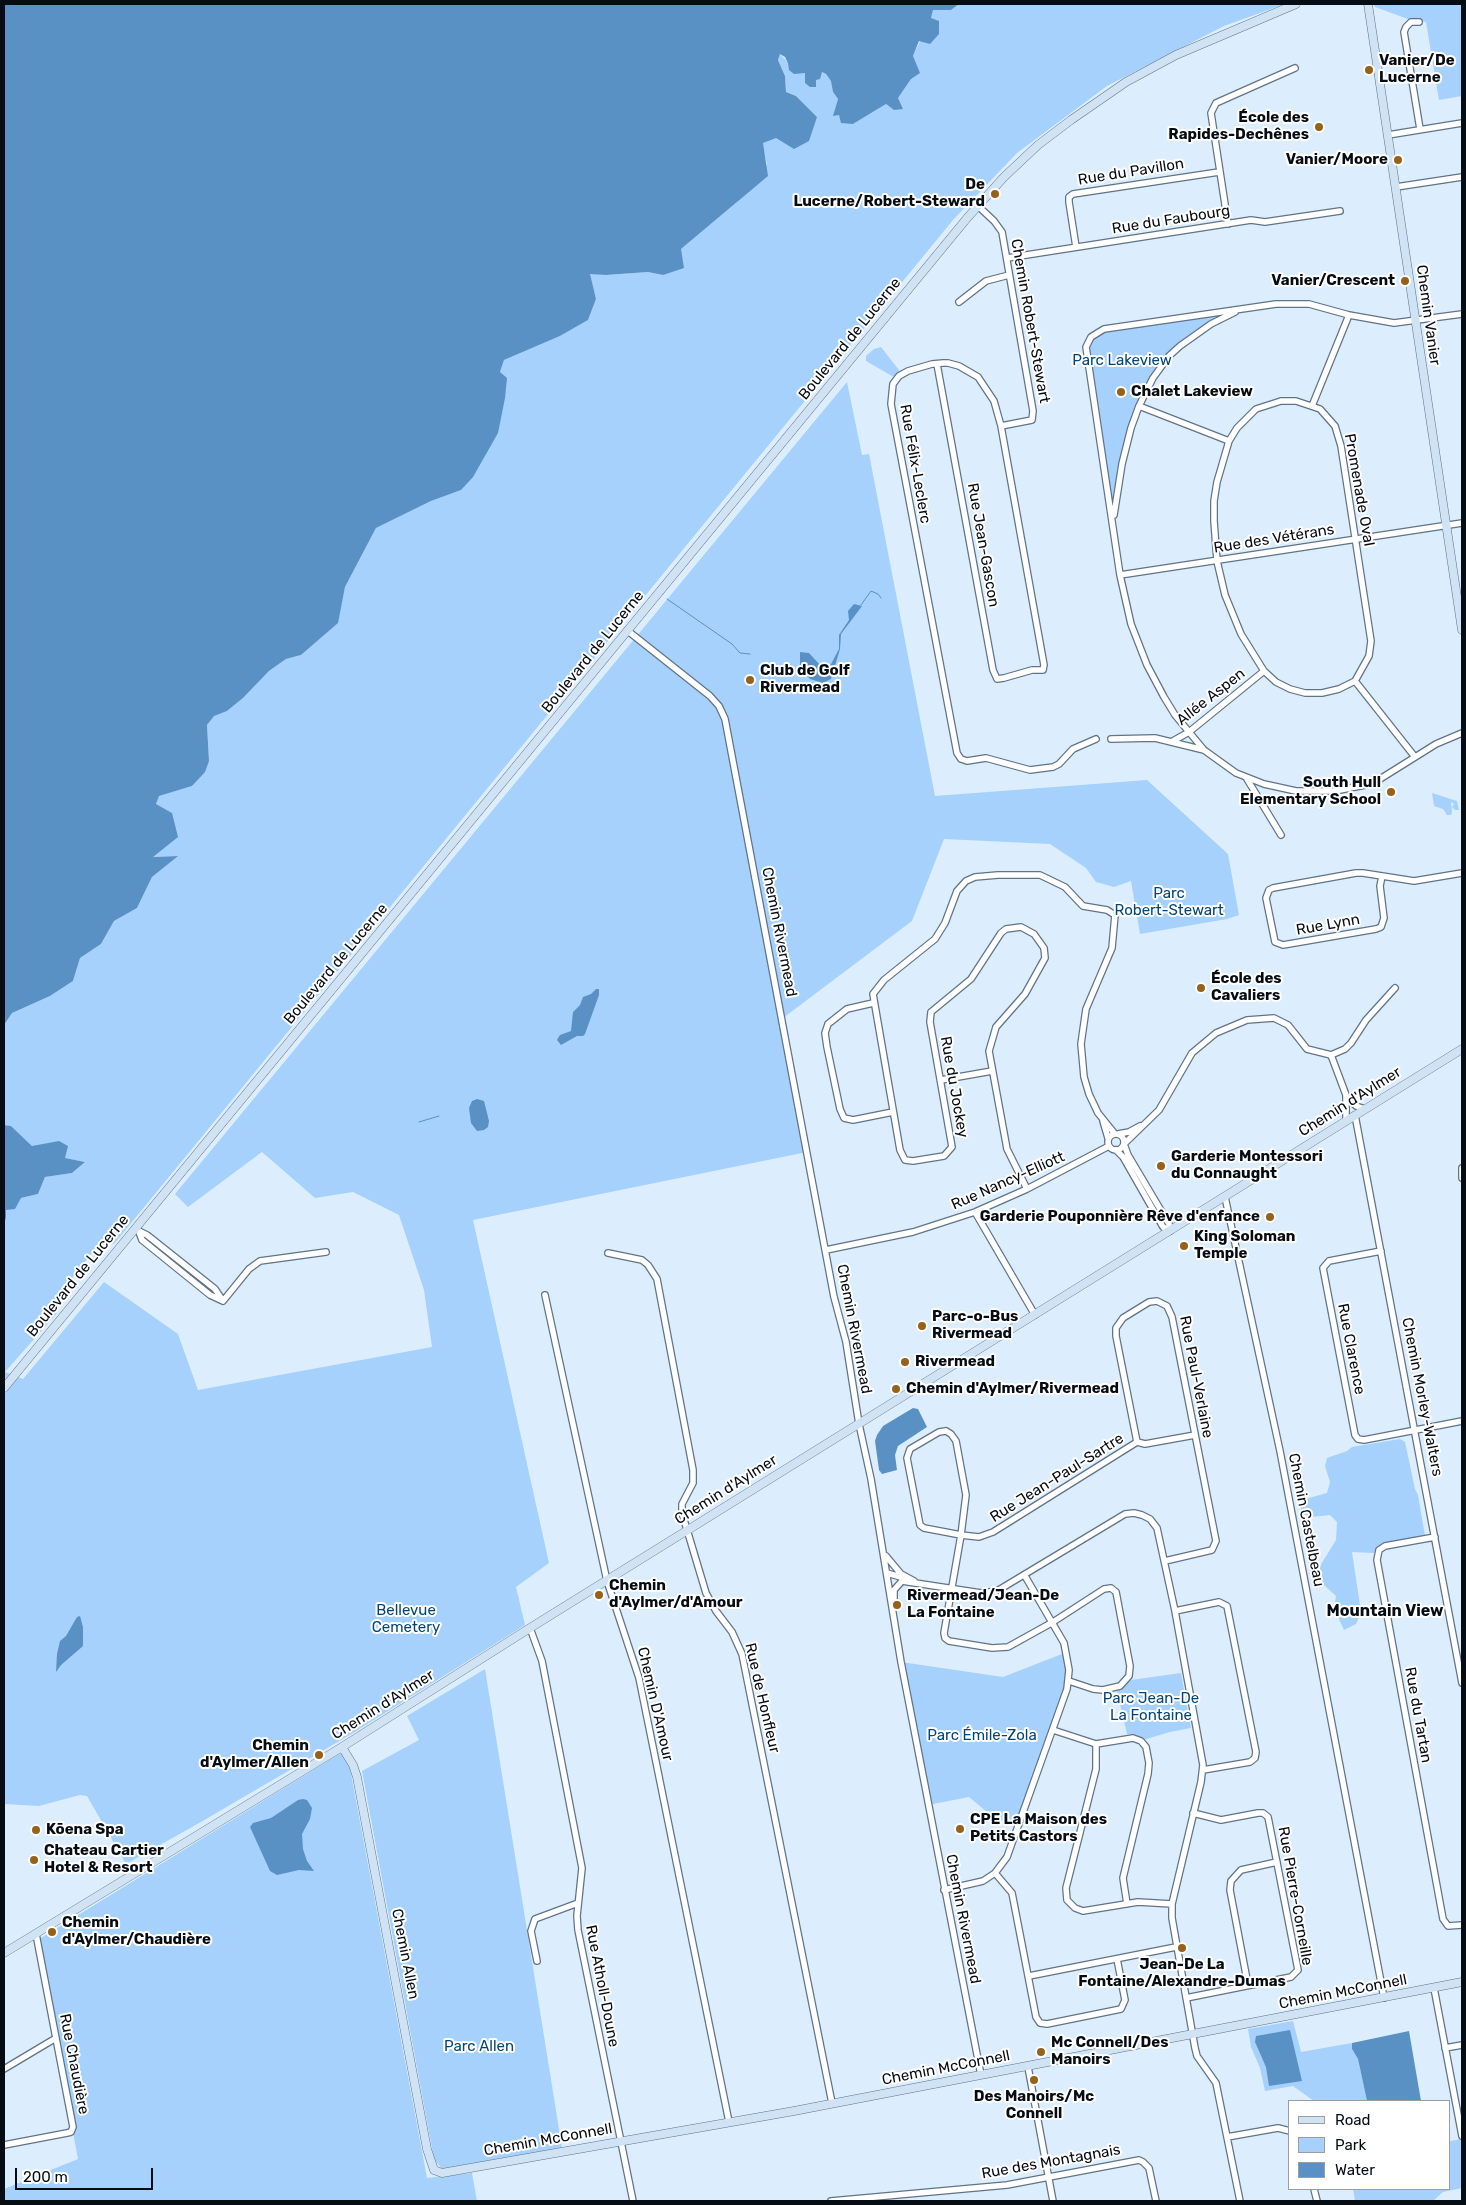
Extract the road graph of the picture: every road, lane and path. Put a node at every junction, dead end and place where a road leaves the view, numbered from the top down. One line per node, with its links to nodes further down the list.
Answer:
1 (1296, 4): 4 (main road, Boulevard de Lucerne)
2 (1302, 4): 4 (main road, Boulevard de Lucerne)
3 (1368, 4): 9 (main road, Chemin Vanier)
4 (1272, 14): 13 (main road, Boulevard de Lucerne)
5 (1419, 22): 8 (street)
6 (1296, 68): 10 (street)
7 (1462, 123): 8 (street)
8 (1420, 130): 9 (street)
9 (1388, 135): 12 (main road, Chemin Vanier)
10 (1219, 172): 15 (street); 16 (street, Rue du Pavillon)
11 (1462, 176): 12 (street)
12 (1396, 187): 23 (main road, Chemin Vanier)
13 (978, 206): 17 (street, Chemin Robert-Stewart); 36 (main road, Boulevard de Lucerne)
14 (1340, 211): 15 (street, Rue du Faubourg)
15 (1228, 224): 16 (street, Rue du Faubourg)
16 (1076, 247): 17 (street, Rue du Faubourg)
17 (1007, 258): 18 (street, Chemin Robert-Stewart)
18 (1009, 275): 19 (street); 27 (street, Chemin Robert-Stewart)
19 (958, 302)
20 (1244, 308): 22 (street); 25 (street); 29 (street)
21 (1462, 314): 23 (street)
22 (1349, 315): 23 (street); 26 (street)
23 (1415, 322): 31 (main road, Chemin Vanier)
24 (937, 364): 27 (street, Rue Félix-Leclerc); 37 (street, Rue Jean-Gascon); 42 (street, Rue Félix-Leclerc)
25 (1139, 406): 28 (street); 29 (street)
26 (1312, 406): 28 (street, Promenade Oval); 32 (street, Promenade Oval)
27 (1001, 426): 37 (street, Rue Félix-Leclerc)
28 (1229, 441): 33 (street, Promenade Oval)
29 (1113, 523): 34 (street)
30 (1462, 523): 31 (street, Rue des Vétérans)
31 (1447, 525): 32 (street, Rue des Vétérans); 35 (main road, Chemin Vanier)
32 (1355, 539): 33 (street, Rue des Vétérans); 39 (street, Promenade Oval)
33 (1217, 560): 34 (street, Rue des Vétérans); 38 (street, Promenade Oval)
34 (1120, 575): 40 (street)
35 (1462, 630)
36 (628, 631): 74 (main road, Boulevard de Lucerne); 76 (street, Chemin Rivermead)
37 (1044, 665)
38 (1264, 671): 39 (street, Promenade Oval); 40 (street, Allée Aspen)
39 (1355, 681): 46 (street)
40 (1189, 732): 44 (street, Allée Aspen); 45 (street)
41 (1462, 733): 46 (street)
42 (1096, 739)
43 (1111, 739): 44 (street)
44 (1172, 742): 45 (street)
45 (1204, 750): 47 (street)
46 (1416, 757): 47 (street)
47 (1247, 779): 48 (street)
48 (1280, 835)
49 (1462, 873): 50 (street, Rue Lynn)
50 (1382, 876): 50 (street, Rue Lynn)
51 (1395, 988): 54 (street)
52 (874, 1002): 59 (street, Rue du Jockey); 59 (street); 61 (street)
53 (1462, 1050): 58 (main road, Chemin d'Aylmer)
54 (1331, 1055): 57 (street); 63 (street)
55 (992, 1071): 56 (street); 56 (street, Rue du Jockey); 71 (street, Rue du Jockey)
56 (941, 1080): 59 (street, Rue du Jockey)
57 (1346, 1095): 58 (street); 62 (street)
58 (1365, 1110): 60 (main road, Chemin d'Aylmer)
59 (893, 1112)
60 (1355, 1115): 62 (main road, Chemin d'Aylmer); 77 (street, Chemin Morley-Walters)
61 (1101, 1117): 64 (street); 65 (street)
62 (1346, 1120): 72 (main road, Chemin d'Aylmer)
63 (1146, 1122): 64 (street); 66 (street)
64 (1116, 1134): 65 (street); 66 (street)
65 (1108, 1138): 67 (street)
66 (1124, 1144): 68 (street); 75 (street)
67 (1109, 1146): 68 (street); 71 (street, Rue Nancy-Elliott)
68 (1116, 1150): 75 (street)
69 (1462, 1168): 70 (street)
70 (1462, 1178)
71 (1027, 1189): 73 (street, Rue Nancy-Elliott)
72 (1225, 1196): 75 (main road, Chemin d'Aylmer); 126 (street, Chemin Castelbeau)
73 (975, 1212): 76 (street, Rue Nancy-Elliott); 81 (street)
74 (137, 1231): 78 (street); 82 (main road, Boulevard de Lucerne)
75 (1170, 1231): 81 (main road, Chemin d'Aylmer)
76 (826, 1250): 84 (street, Chemin Rivermead)
77 (1381, 1251): 85 (street, Chemin Morley-Walters); 85 (street, Rue Clarence)
78 (326, 1252)
79 (608, 1253): 88 (street, Rue de Honfleur)
80 (545, 1295): 95 (street, Chemin D'Amour)
81 (1035, 1315): 84 (main road, Chemin d'Aylmer)
82 (4, 1388)
83 (1462, 1421): 85 (street)
84 (859, 1424): 88 (main road, Chemin d'Aylmer); 90 (street, Chemin Rivermead)
85 (1415, 1430): 91 (street, Chemin Morley-Walters)
86 (1195, 1435): 87 (street, Rue Jean-Paul-Sartre); 87 (street, Rue Paul-Verlaine); 92 (street, Rue Paul-Verlaine)
87 (1137, 1442): 89 (street, Rue Jean-Paul-Sartre)
88 (687, 1531): 95 (main road, Chemin d'Aylmer); 134 (street, Rue de Honfleur)
89 (961, 1535): 89 (street); 97 (street)
90 (881, 1537): 93 (street, Chemin Rivermead); 96 (street)
91 (1435, 1537): 103 (street, Chemin Morley-Walters); 115 (street, Rue du Tartan)
92 (1165, 1561): 94 (street); 98 (street)
93 (887, 1573): 96 (street); 99 (street, Chemin Rivermead)
94 (1025, 1576): 97 (street); 100 (street)
95 (606, 1581): 101 (main road, Chemin d'Aylmer); 135 (street, Chemin D'Amour)
96 (918, 1583): 97 (street); 99 (street)
97 (951, 1588): 100 (street)
98 (1175, 1611): 107 (street); 107 (street)
99 (893, 1614): 111 (street, Chemin Rivermead)
100 (1053, 1622): 102 (street); 102 (street)
101 (530, 1628): 106 (main road, Chemin d'Aylmer); 112 (street, Rue Atholl-Doune)
102 (1069, 1682): 104 (street)
103 (1462, 1683)
104 (1053, 1730): 105 (street); 110 (street)
105 (1096, 1744): 113 (street); 113 (street)
106 (342, 1747): 116 (main road, Chemin d'Aylmer); 141 (main road, Chemin Allen)
107 (1203, 1770): 108 (street)
108 (1193, 1814): 109 (street, Rue Pierre-Corneille); 114 (street)
109 (1278, 1862): 123 (street); 123 (street, Rue Pierre-Corneille)
110 (996, 1873): 111 (street); 121 (street)
111 (944, 1890): 133 (street, Chemin Rivermead)
112 (578, 1904): 120 (street); 139 (street, Rue Atholl-Doune)
113 (1127, 1904): 114 (street)
114 (1172, 1904): 117 (street)
115 (1462, 1925)
116 (36, 1934): 118 (main road, Chemin d'Aylmer); 128 (street, Rue Chaudière)
117 (1176, 1947): 119 (street); 125 (street)
118 (4, 1953)
119 (1117, 1959): 121 (street); 121 (street)
120 (537, 1961)
121 (1029, 1976)
122 (1462, 1982): 124 (main road, Chemin McConnell)
123 (1248, 1985): 125 (street, Rue Pierre-Corneille)
124 (1434, 1988): 126 (main road, Chemin McConnell); 130 (street)
125 (1186, 1998): 127 (street)
126 (1384, 1998): 127 (main road, Chemin McConnell)
127 (1193, 2035): 131 (main road, Chemin McConnell); 138 (street)
128 (56, 2038): 132 (street); 140 (street, Rue Chaudière)
129 (1462, 2045): 130 (street)
130 (1445, 2048): 137 (street)
131 (1028, 2067): 133 (main road, Chemin McConnell); 142 (street)
132 (4, 2068)
133 (981, 2075): 134 (main road, Chemin McConnell)
134 (832, 2103): 135 (main road, Chemin McConnell)
135 (729, 2122): 139 (main road, Chemin McConnell)
136 (1288, 2130): 138 (street)
137 (1462, 2136)
138 (1227, 2137): 147 (street)
139 (620, 2142): 141 (main road, Chemin McConnell); 143 (street, Rue Atholl-Doune)
140 (4, 2146)
141 (434, 2170)
142 (1048, 2176): 144 (street, Rue des Montagnais); 145 (street); 146 (street, Rue des Montagnais)
143 (634, 2201)
144 (831, 2201)
145 (1053, 2201)
146 (1156, 2201)
147 (1240, 2201)

